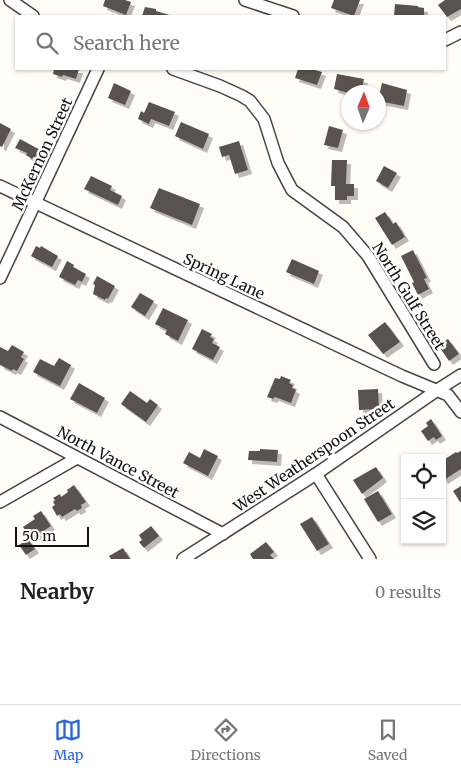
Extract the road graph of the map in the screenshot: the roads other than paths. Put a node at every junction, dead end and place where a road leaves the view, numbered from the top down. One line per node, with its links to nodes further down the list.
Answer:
1 (10, 0): 3 (street)
2 (245, 0): 4 (street)
3 (32, 15)
4 (290, 15)
5 (461, 32): 6 (street)
6 (446, 40)
7 (98, 70): 10 (street, McKernon Street)
8 (176, 70): 12 (street, North Gulf Street)
9 (0, 186): 10 (street, Spring Lane)
10 (35, 204): 11 (street, McKernon Street); 14 (street, Spring Lane)
11 (0, 278)
12 (434, 364)
13 (461, 375): 14 (street, West Weatherspoon Street)
14 (436, 391): 15 (street); 18 (street, West Weatherspoon Street)
15 (461, 412)
16 (0, 417): 17 (street, North Vance Street)
17 (77, 458): 19 (street); 20 (street, North Vance Street)
18 (316, 474): 20 (street, West Weatherspoon Street); 22 (street)
19 (0, 502)
20 (222, 534): 21 (street, West Weatherspoon Street)
21 (183, 559)
22 (370, 559)

